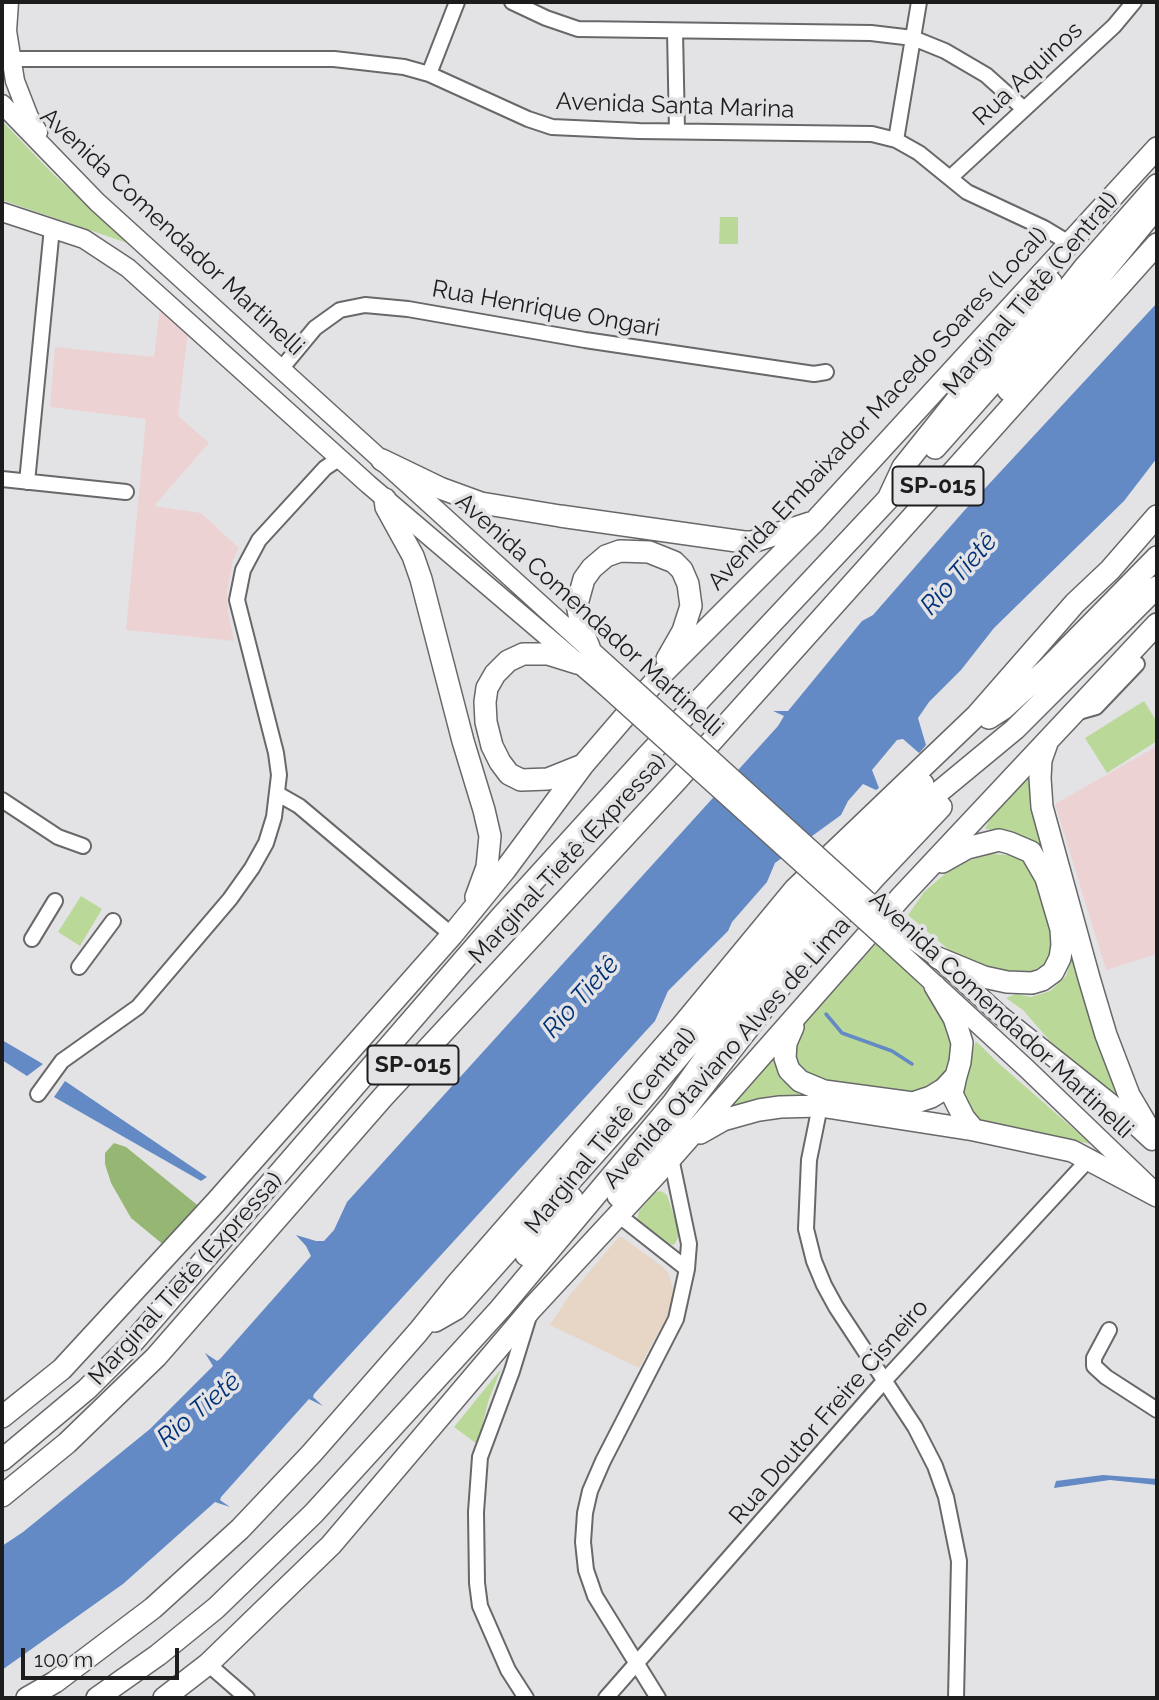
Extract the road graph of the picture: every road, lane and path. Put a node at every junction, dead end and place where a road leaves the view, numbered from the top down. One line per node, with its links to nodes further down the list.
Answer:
1 (9, 2): 8 (main road)
2 (457, 2): 9 (street)
3 (512, 2): 6 (street)
4 (919, 2): 7 (street)
5 (1134, 2): 11 (street, Rua Aquinos)
6 (674, 31): 7 (street); 12 (street)
7 (913, 38): 11 (street); 13 (street)
8 (10, 59): 9 (street, Avenida Santa Marina); 15 (main road)
9 (429, 74): 12 (street, Avenida Santa Marina)
10 (2, 104): 15 (main road, Avenida Comendador Martinelli)
11 (1024, 109): 16 (street, Rua Aquinos)
12 (677, 131): 13 (street, Avenida Santa Marina)
13 (896, 140): 16 (street, Avenida Santa Marina)
14 (1157, 148): 22 (highway, Avenida Embaixador Macedo Soares (Local))
15 (58, 165): 24 (main road, Avenida Comendador Martinelli)
16 (951, 177): 22 (street, Avenida Santa Marina)
17 (1157, 185): 33 (highway, Marginal Tietê (Central))
18 (1157, 208): 26 (highway)
19 (2, 212): 20 (main road, Avenida Comendador Martinelli)
20 (43, 225): 21 (main road); 27 (main road, Avenida Comendador Martinelli); 30 (street)
21 (2, 227)
22 (1070, 242): 33 (highway); 35 (highway, Avenida Embaixador Macedo Soares (Local))
23 (1157, 244): 26 (highway, Marginal Tietê (Expressa) / SP-015)
24 (281, 369): 25 (street, Rua Henrique Ongari); 28 (main road, Avenida Comendador Martinelli)
25 (826, 372)
26 (989, 430): 54 (highway, Marginal Tietê (Expressa) / SP-015)
27 (340, 458): 32 (main road, Avenida Comendador Martinelli); 48 (street)
28 (382, 460): 35 (highway); 40 (main road, Avenida Comendador Martinelli)
29 (2, 479): 30 (street)
30 (27, 482): 31 (street)
31 (126, 492)
32 (385, 499): 40 (main road, Avenida Comendador Martinelli); 55 (highway)
33 (888, 499): 56 (highway, Marginal Tietê (Central))
34 (1157, 516): 37 (highway)
35 (816, 521): 42 (highway, Avenida Embaixador Macedo Soares (Local))
36 (1157, 557): 44 (highway)
37 (1110, 570): 44 (highway, Avenida Otaviano Alves de Lima); 83 (highway)
38 (1157, 587): 45 (highway, Marginal Tietê (Central))
39 (1157, 624): 43 (highway, Avenida Otaviano Alves de Lima)
40 (583, 655): 42 (highway); 47 (highway); 59 (main road, Avenida Comendador Martinelli, bridge)
41 (1137, 664): 43 (street)
42 (657, 679): 47 (highway, Avenida Embaixador Macedo Soares (Local))
43 (1070, 715): 46 (highway, Avenida Otaviano Alves de Lima)
44 (989, 718): 52 (highway, Avenida Otaviano Alves de Lima)
45 (1015, 729): 78 (highway); 85 (highway, Marginal Tietê (Central))
46 (1053, 733): 51 (highway, Avenida Otaviano Alves de Lima); 71 (highway)
47 (583, 765): 55 (highway, Avenida Embaixador Macedo Soares (Local))
48 (278, 794): 58 (street); 66 (street)
49 (2, 800): 50 (street)
50 (83, 846)
51 (901, 897): 61 (highway); 64 (highway, Avenida Otaviano Alves de Lima)
52 (808, 899): 69 (highway, Marginal Tietê (Central))
53 (55, 901): 60 (street)
54 (565, 902): 79 (highway); 89 (highway, Marginal Tietê (Expressa) / SP-015)
55 (468, 915): 58 (highway)
56 (500, 918): 68 (highway); 79 (highway)
57 (113, 921): 62 (street)
58 (452, 935): 68 (highway)
59 (896, 938): 61 (main road, Avenida Comendador Martinelli); 63 (main road, Avenida Comendador Martinelli)
60 (32, 939)
61 (938, 958): 73 (main road, Avenida Comendador Martinelli)
62 (79, 967)
63 (935, 986): 65 (highway); 76 (main road, Avenida Comendador Martinelli)
64 (798, 1016): 65 (highway); 72 (highway, Avenida Otaviano Alves de Lima)
65 (956, 1076): 70 (highway)
66 (38, 1094)
67 (820, 1107): 70 (highway); 72 (highway); 84 (street)
68 (298, 1111): 87 (highway)
69 (630, 1114): 83 (highway, Marginal Tietê (Central)); 85 (highway)
70 (974, 1130): 75 (highway)
71 (1157, 1138)
72 (686, 1141): 74 (highway, Avenida Otaviano Alves de Lima)
73 (1157, 1146)
74 (671, 1158): 77 (highway, Avenida Otaviano Alves de Lima); 80 (street)
75 (1089, 1159): 76 (highway); 84 (street, Rua Doutor Freire Cisneiro)
76 (1157, 1195)
77 (617, 1214): 78 (highway, Avenida Otaviano Alves de Lima); 80 (street)
78 (600, 1232): 81 (highway, Avenida Otaviano Alves de Lima)
79 (223, 1239): 88 (highway)
80 (687, 1269): 91 (street)
81 (532, 1308): 90 (highway, Avenida Otaviano Alves de Lima); 96 (street)
82 (1109, 1329): 86 (street)
83 (418, 1332): 92 (highway)
84 (885, 1380): 91 (street, Rua Doutor Freire Cisneiro); 99 (street)
85 (425, 1390): 93 (highway, Marginal Tietê (Central))
86 (1157, 1410)
87 (2, 1417)
88 (2, 1460)
89 (2, 1496)
90 (208, 1664): 94 (highway, Avenida Otaviano Alves de Lima); 95 (street)
91 (636, 1666): 97 (street, Rua Doutor Freire Cisneiro); 98 (street)
92 (27, 1698)
93 (97, 1698)
94 (164, 1698)
95 (247, 1698)
96 (526, 1698)
97 (606, 1698)
98 (658, 1698)
99 (956, 1698)

